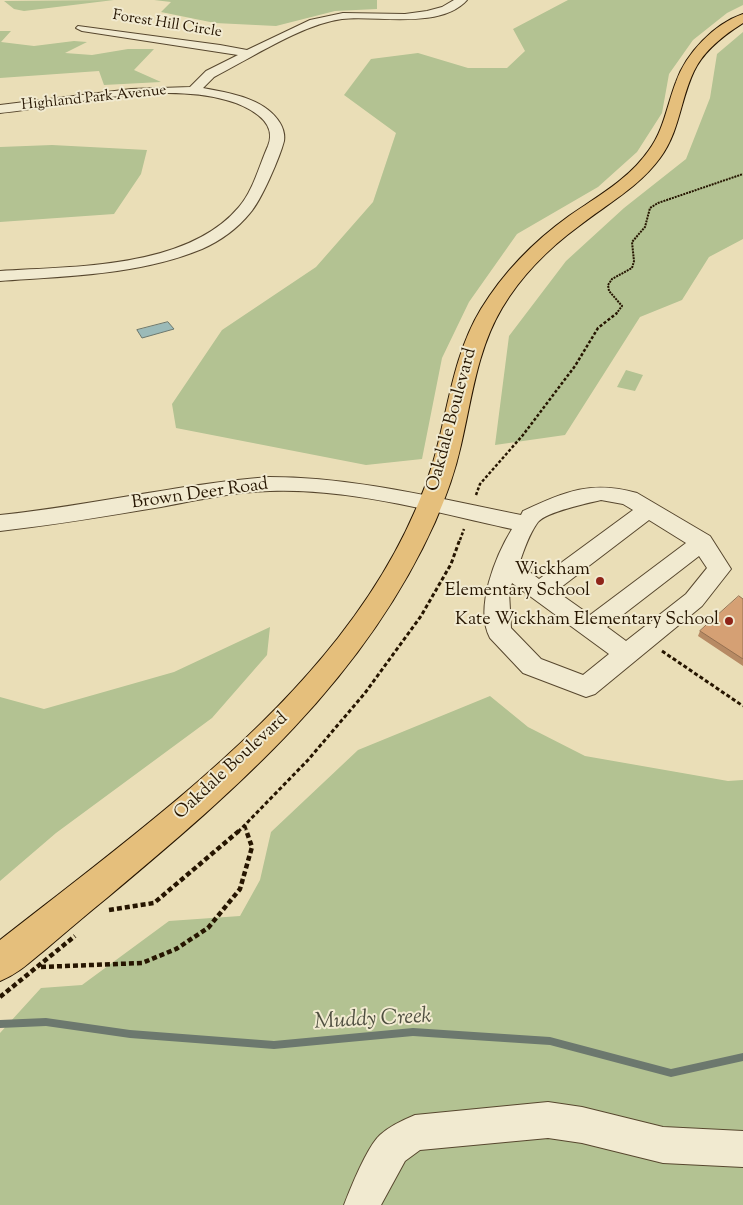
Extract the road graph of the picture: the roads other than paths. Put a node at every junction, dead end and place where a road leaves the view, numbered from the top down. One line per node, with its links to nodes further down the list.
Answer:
1 (462, 0): 4 (street)
2 (743, 18): 8 (main road, Oakdale Boulevard)
3 (82, 28): 4 (street, Forest Hill Circle)
4 (248, 54): 5 (street)
5 (193, 91): 6 (street, Highland Park Avenue); 7 (street, Highland Park Avenue)
6 (0, 110)
7 (0, 276)
8 (430, 505): 10 (street, Brown Deer Road); 11 (street, Brown Deer Road); 17 (main road, Oakdale Boulevard)
9 (648, 510): 11 (street); 12 (street); 14 (street)
10 (0, 523)
11 (527, 524): 13 (street)
12 (702, 542): 15 (street); 16 (street)
13 (506, 567): 14 (street); 16 (street)
14 (539, 591): 15 (street)
15 (589, 628): 16 (street)
16 (627, 654)
17 (20, 957)
18 (743, 1149): 19 (street)
19 (362, 1205)

